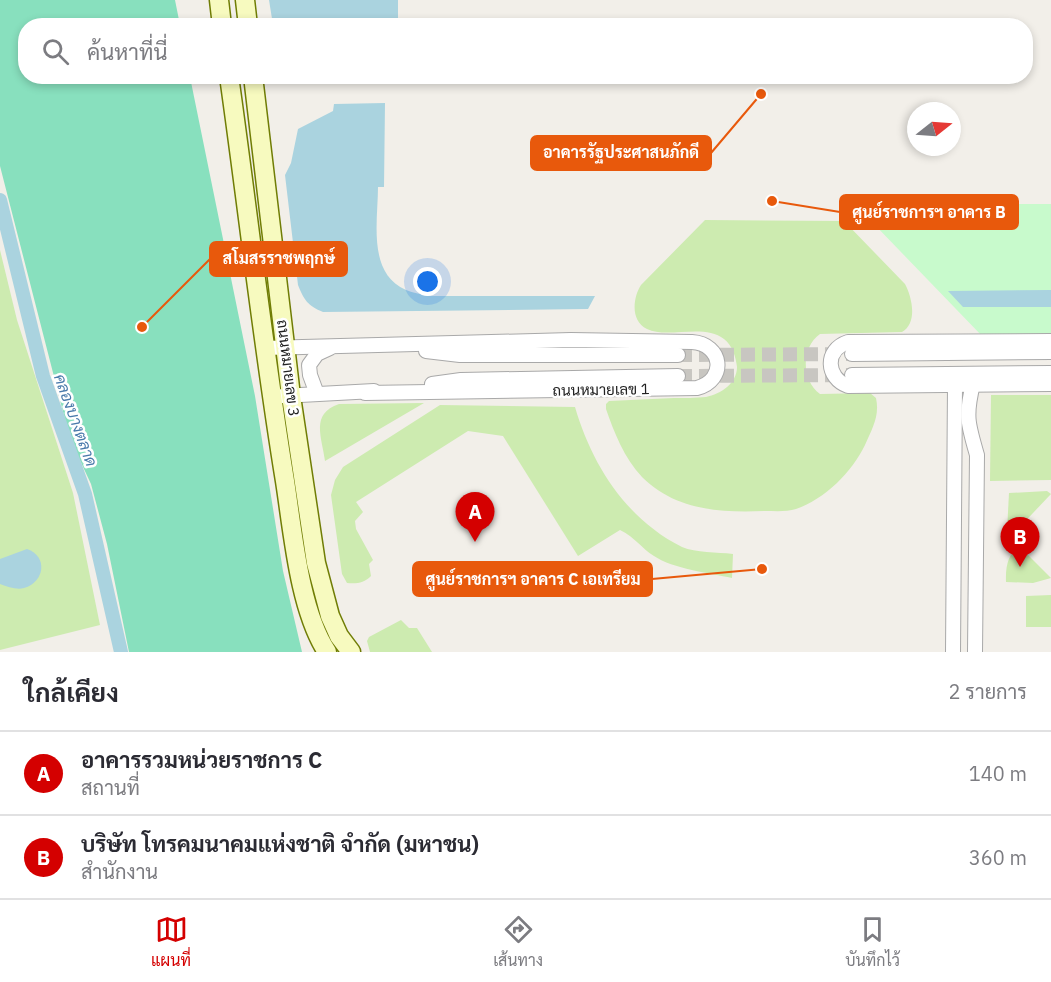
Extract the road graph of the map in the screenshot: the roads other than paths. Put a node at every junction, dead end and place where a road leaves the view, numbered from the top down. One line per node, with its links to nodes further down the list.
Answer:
1 (219, 0): 3 (street)
2 (244, 0): 4 (street)
3 (221, 18)
4 (247, 18)
5 (230, 84): 11 (street, ถนนหมายเลข 3)
6 (254, 84): 10 (street, ถนนหมายเลข 3)
7 (1051, 341): 20 (street)
8 (338, 345): 9 (street); 10 (street); 21 (street)
9 (364, 345): 14 (street); 22 (street, ถนนหมายเลข 1)
10 (285, 347): 11 (street); 23 (street, ถนนหมายเลข 3)
11 (265, 348): 24 (street, ถนนหมายเลข 3)
12 (1051, 352): 13 (street)
13 (852, 354)
14 (678, 355)
15 (1051, 373): 16 (street)
16 (852, 375)
17 (678, 376): 22 (street, ถนนหมายเลข 1)
18 (973, 384): 19 (street); 20 (street); 26 (street)
19 (1051, 384)
20 (955, 385): 25 (street)
21 (317, 393): 22 (street, ถนนหมายเลข 1); 23 (street, ถนนหมายเลข 1)
22 (365, 393)
23 (291, 396): 24 (street, ถนนหมายเลข 1); 28 (street, ถนนหมายเลข 3)
24 (271, 397): 27 (street, ถนนหมายเลข 3)
25 (954, 445): 26 (street); 29 (street)
26 (977, 455): 30 (street)
27 (327, 652)
28 (351, 652)
29 (953, 652)
30 (975, 652)

